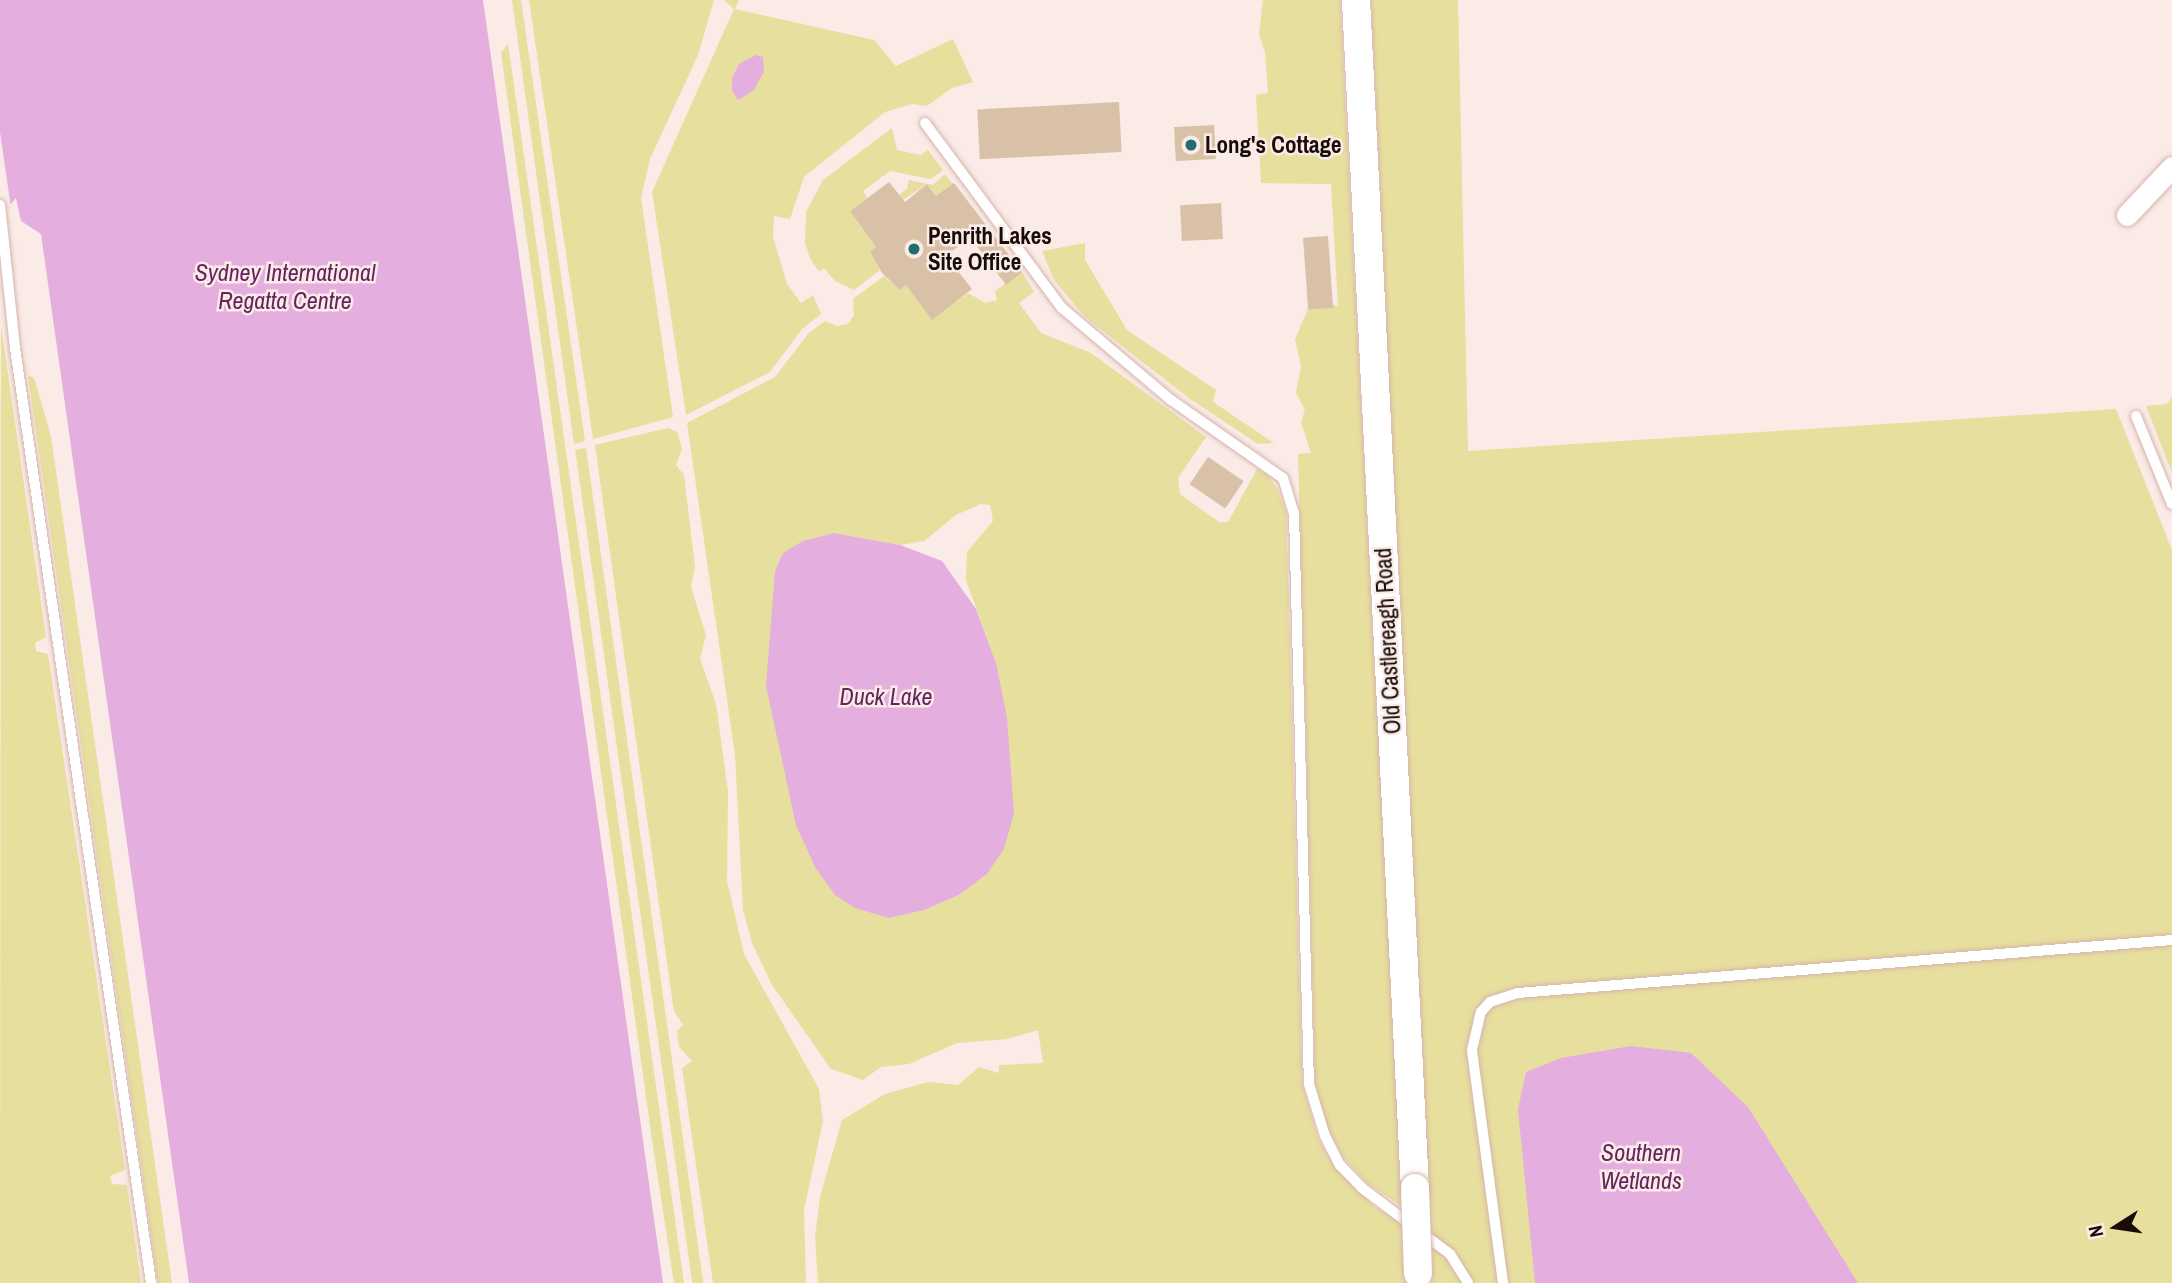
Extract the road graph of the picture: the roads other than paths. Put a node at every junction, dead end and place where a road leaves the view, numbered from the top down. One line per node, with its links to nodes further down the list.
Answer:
1 (1356, 0): 9 (street, Old Castlereagh Road, bridge)
2 (925, 124): 11 (lane)
3 (2172, 167): 5 (street)
4 (0, 205): 10 (lane)
5 (2127, 215)
6 (2136, 416): 7 (lane)
7 (2172, 504)
8 (2172, 940): 12 (lane)
9 (1419, 1278)
10 (151, 1283)
11 (1468, 1283)
12 (1503, 1283)

